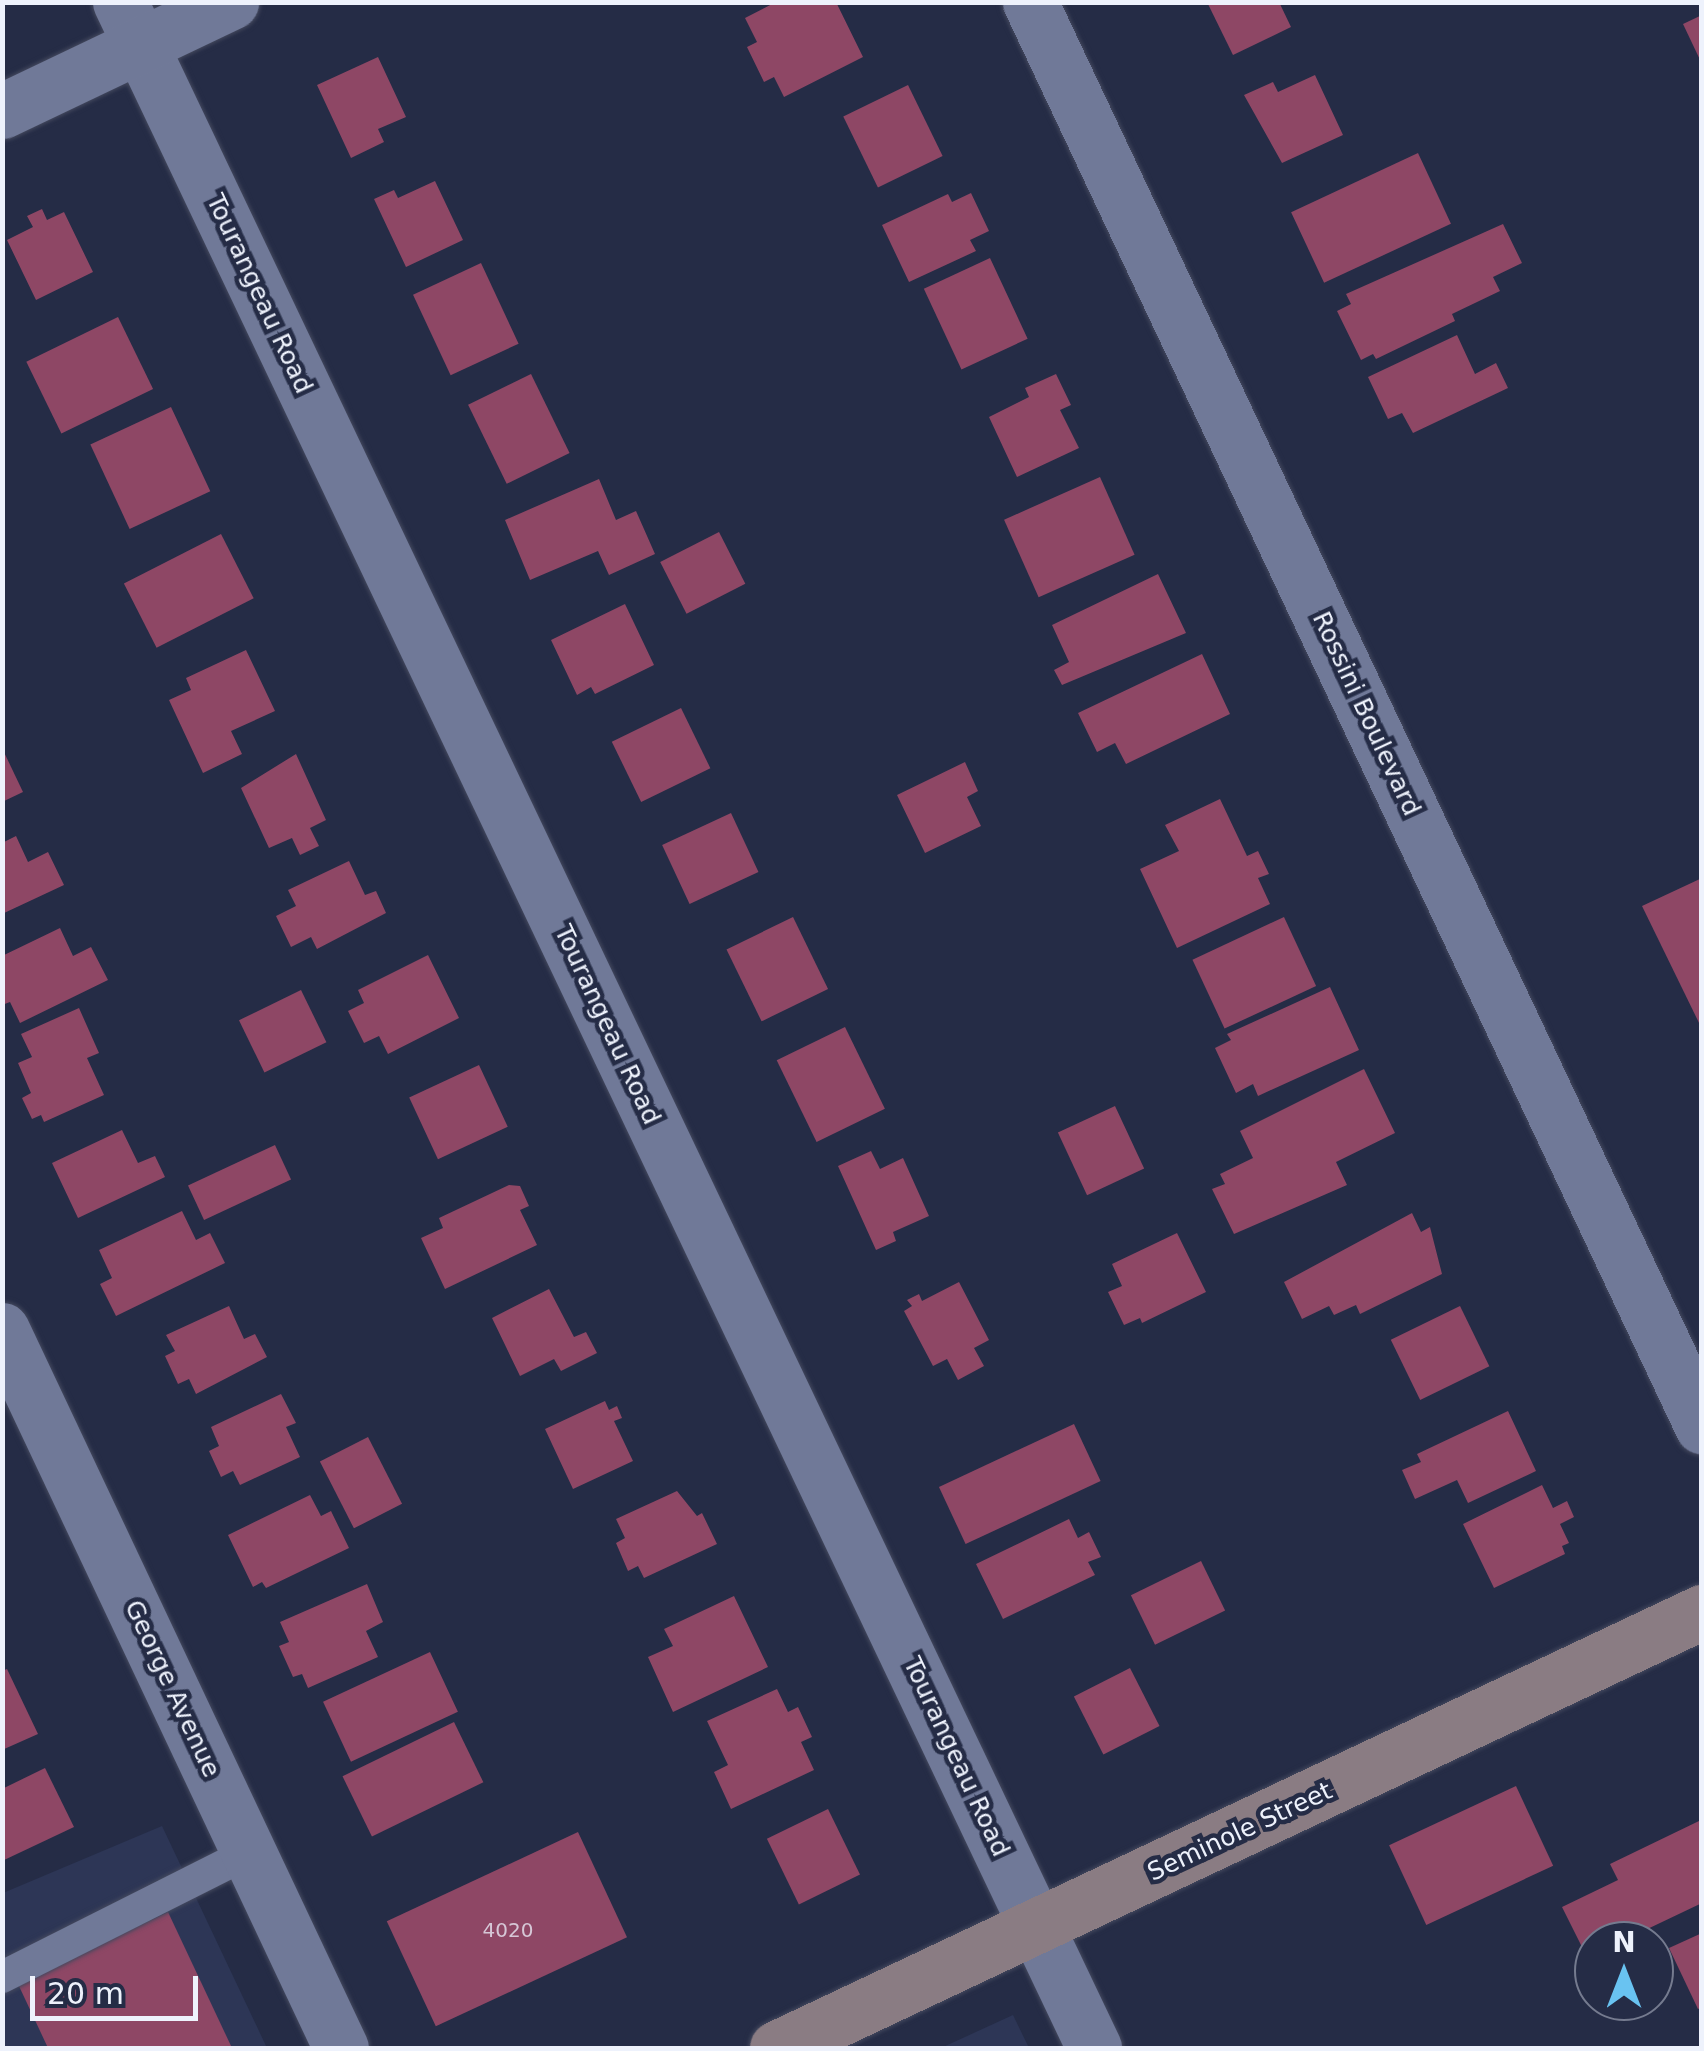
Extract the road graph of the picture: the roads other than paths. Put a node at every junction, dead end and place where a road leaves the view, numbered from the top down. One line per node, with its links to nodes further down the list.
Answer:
1 (230, 2): 3 (street)
2 (1030, 2): 6 (street, Rossini Boulevard)
3 (130, 24): 4 (street); 9 (street, Tourangeau Road)
4 (2, 111)
5 (2, 1330): 8 (street, George Avenue)
6 (1702, 1426)
7 (1702, 1612): 9 (street, Seminole Street)
8 (249, 1852): 10 (lane); 11 (street, George Avenue)
9 (1038, 1928): 12 (street, Seminole Street); 13 (street, Tourangeau Road)
10 (2, 1977)
11 (341, 2048)
12 (777, 2048)
13 (1094, 2048)

